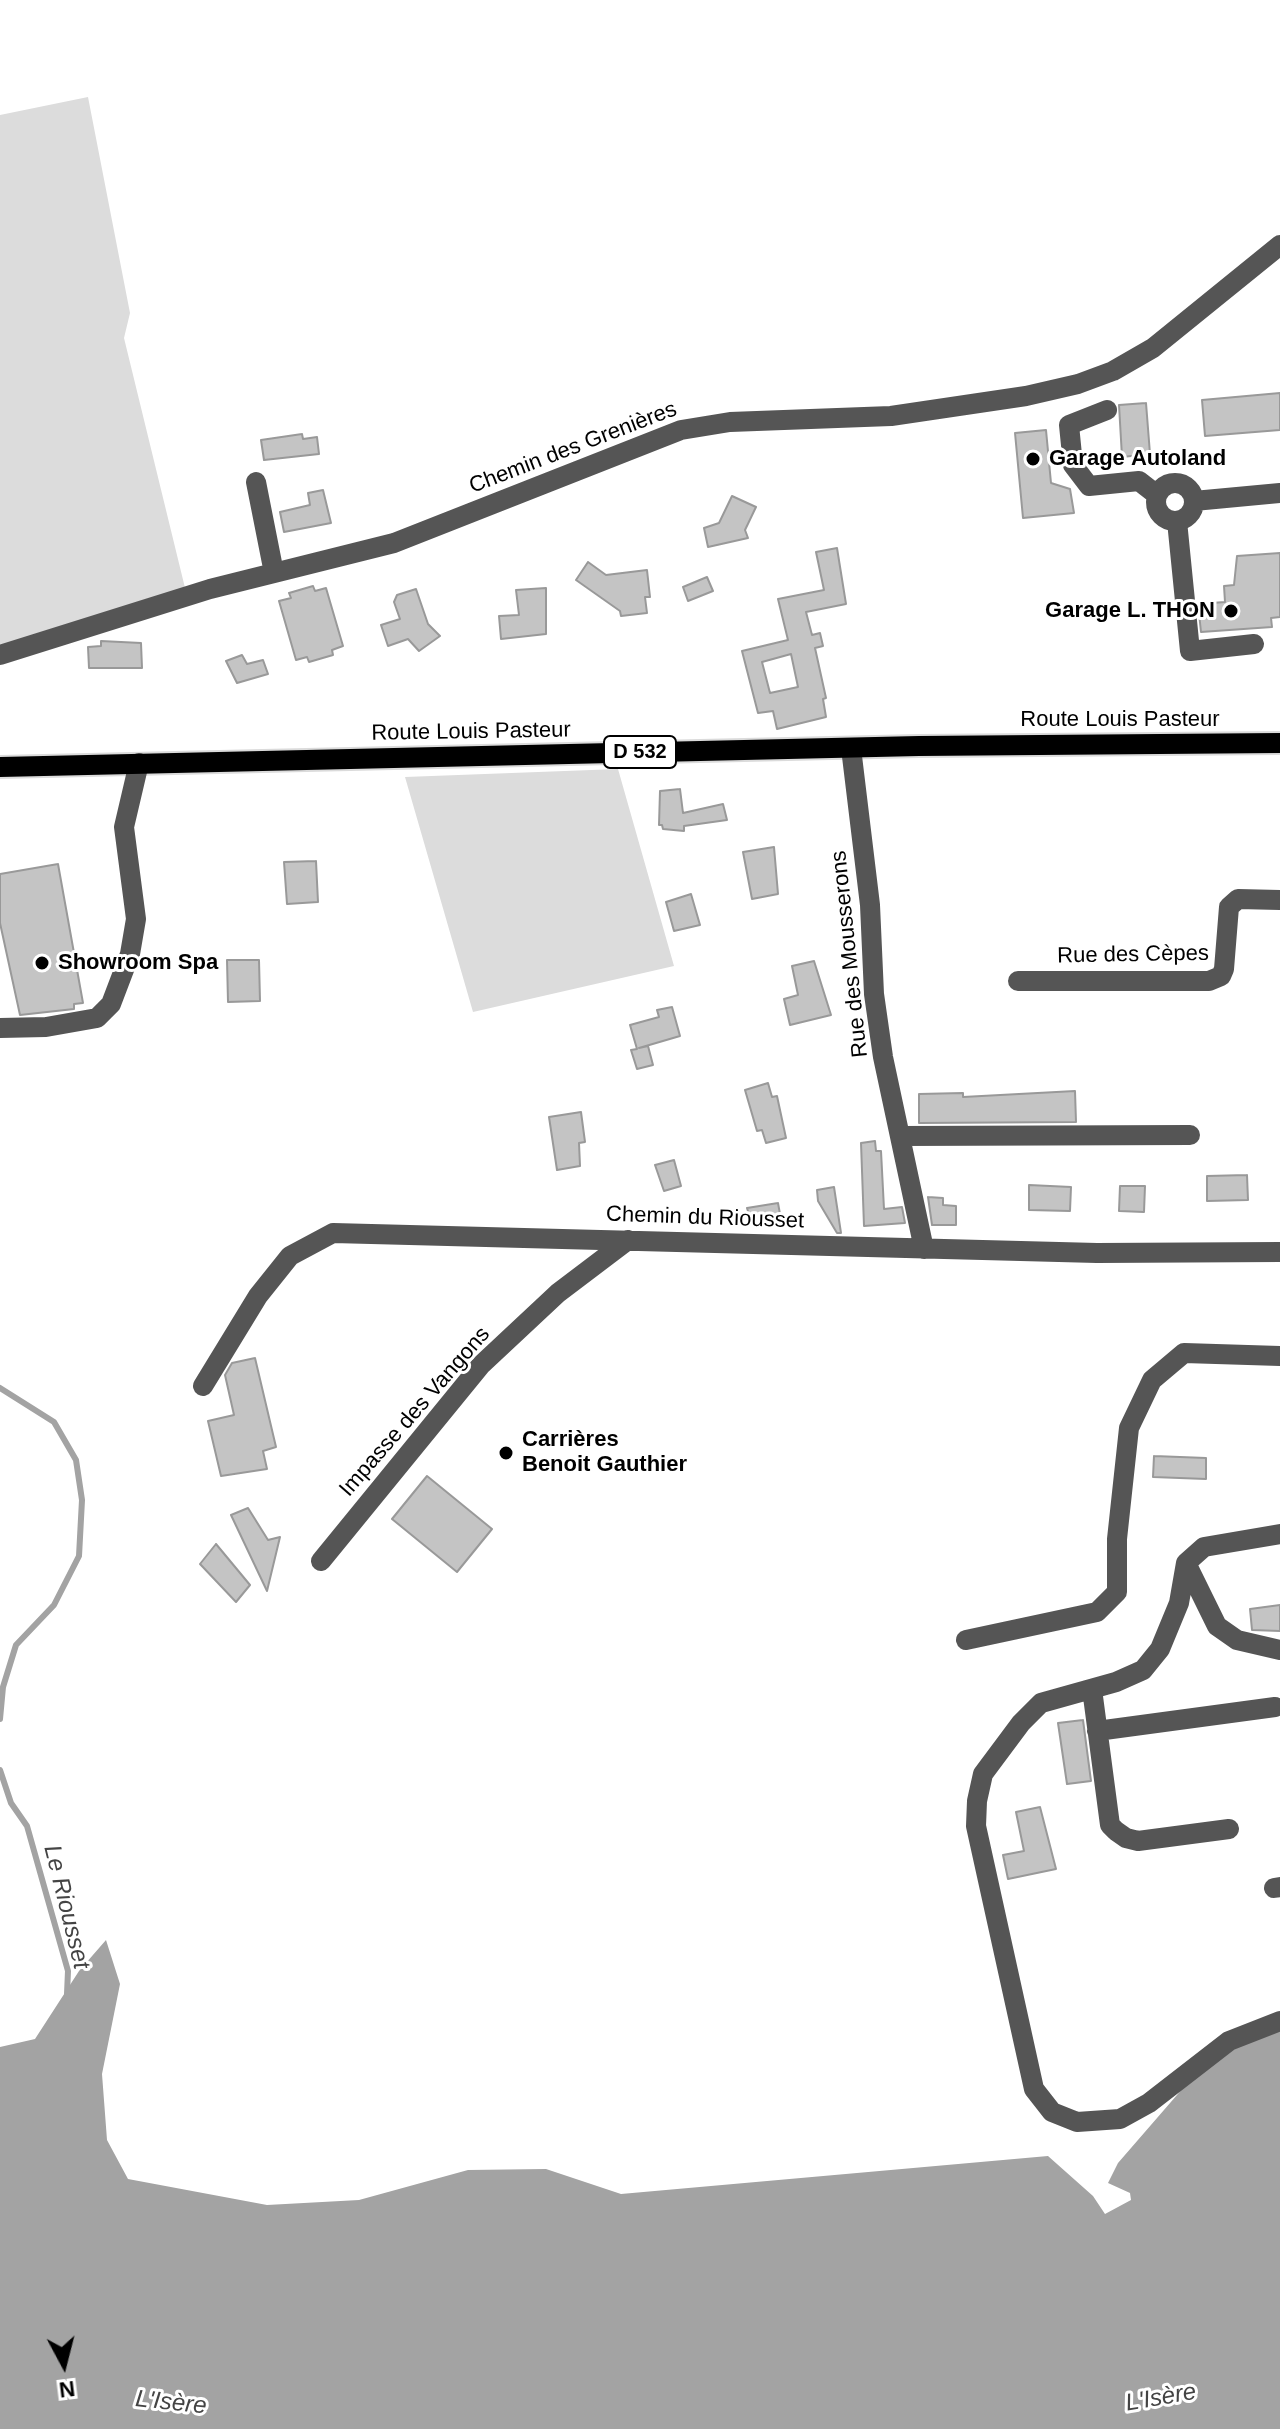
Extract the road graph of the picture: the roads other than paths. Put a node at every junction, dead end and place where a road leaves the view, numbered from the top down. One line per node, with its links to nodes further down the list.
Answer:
1 (1280, 245): 8 (street, Chemin des Grenières)
2 (1107, 410): 5 (street)
3 (256, 482): 8 (street)
4 (1280, 493): 6 (street)
5 (1157, 495): 6 (street); 7 (street)
6 (1194, 501): 7 (street)
7 (1177, 521): 9 (street)
8 (274, 573): 10 (street, Chemin des Grenières)
9 (1254, 644)
10 (0, 655)
11 (1280, 743): 12 (main road, Route Louis Pasteur / D 532)
12 (851, 748): 13 (main road, Route Louis Pasteur / D 532); 19 (street, Rue des Mousserons)
13 (139, 763): 14 (main road, Route Louis Pasteur / D 532); 17 (street)
14 (0, 767)
15 (1280, 900): 16 (street, Rue des Cèpes)
16 (1018, 981)
17 (0, 1028)
18 (1190, 1135): 19 (street)
19 (901, 1136): 21 (street, Rue des Mousserons)
20 (628, 1240): 21 (street, Chemin du Riousset); 24 (street, Chemin du Riousset); 26 (street, Impasse des Vangons)
21 (924, 1249): 22 (street, Chemin du Riousset)
22 (1280, 1252)
23 (1280, 1356): 28 (street)
24 (203, 1386)
25 (1280, 1534): 27 (street)
26 (321, 1561)
27 (1186, 1563): 29 (street); 30 (street)
28 (966, 1640)
29 (1280, 1650)
30 (1092, 1689): 32 (street); 34 (street)
31 (1275, 1707): 32 (street)
32 (1097, 1731): 33 (street)
33 (1229, 1829)
34 (1280, 2021)

